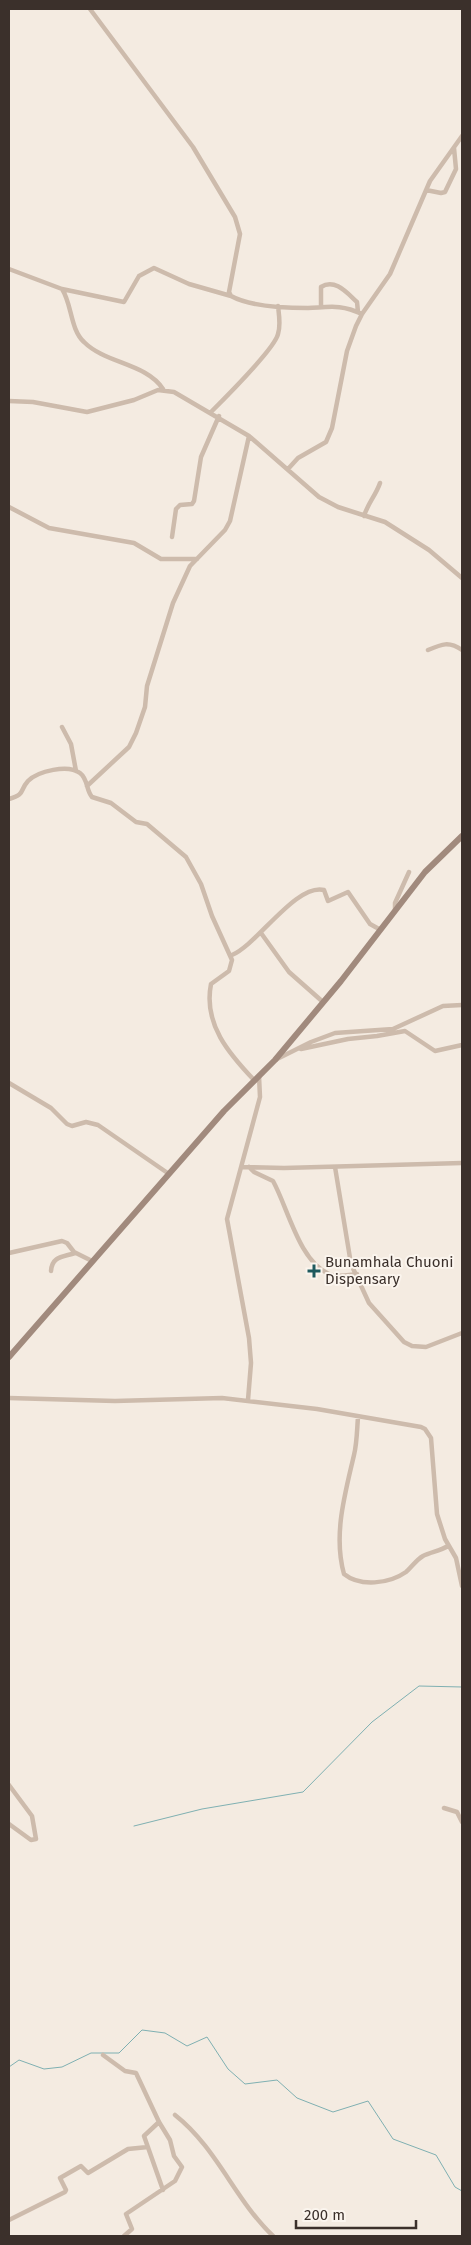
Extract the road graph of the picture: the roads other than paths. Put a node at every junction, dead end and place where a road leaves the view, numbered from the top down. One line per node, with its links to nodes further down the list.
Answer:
1 (90, 9): 7 (street)
2 (462, 136): 3 (street)
3 (454, 148): 4 (street); 4 (street)
4 (426, 190): 10 (street)
5 (9, 269): 6 (street)
6 (62, 289): 7 (street); 11 (street)
7 (230, 296): 8 (street)
8 (278, 306): 9 (street); 13 (street)
9 (321, 307): 10 (street); 10 (street)
10 (360, 313): 16 (street)
11 (163, 389): 12 (street); 13 (street)
12 (9, 400)
13 (212, 412): 14 (street)
14 (219, 416): 15 (street); 20 (street)
15 (249, 436): 16 (street); 21 (street)
16 (288, 469): 19 (street)
17 (380, 483): 19 (street)
18 (9, 507): 21 (street)
19 (364, 516): 22 (street)
20 (172, 537)
21 (197, 558): 27 (street)
22 (462, 578)
23 (428, 650): 24 (street)
24 (462, 650)
25 (62, 727): 26 (street)
26 (76, 771): 27 (street); 28 (street)
27 (87, 786): 34 (street)
28 (9, 799)
29 (462, 836): 31 (street)
30 (409, 872): 31 (street)
31 (395, 910): 32 (street)
32 (379, 929): 33 (street); 35 (street)
33 (261, 932): 34 (street); 35 (street)
34 (232, 955): 40 (street)
35 (323, 1002): 39 (street)
36 (462, 1005): 38 (street)
37 (462, 1045): 38 (street)
38 (294, 1051): 39 (street)
39 (275, 1060): 40 (street)
40 (257, 1078): 43 (street); 46 (street)
41 (9, 1083): 46 (street)
42 (462, 1163): 45 (street)
43 (242, 1167): 44 (street); 55 (street)
44 (249, 1167): 45 (street); 51 (street)
45 (336, 1167): 51 (street)
46 (169, 1174): 49 (street)
47 (9, 1253): 48 (street)
48 (75, 1253): 49 (street); 50 (street)
49 (92, 1262): 53 (street)
50 (51, 1271)
51 (357, 1274): 52 (street)
52 (462, 1333)
53 (9, 1357)
54 (9, 1398): 55 (street)
55 (248, 1400): 56 (street)
56 (358, 1417): 57 (street); 57 (street)
57 (448, 1546): 58 (street)
58 (462, 1586)
59 (9, 1785): 62 (street)
60 (444, 1808): 61 (street)
61 (462, 1822)
62 (9, 1824)
63 (102, 2055): 65 (street)
64 (175, 2115): 70 (street)
65 (159, 2122): 66 (street); 67 (street)
66 (148, 2147): 67 (street); 68 (street)
67 (163, 2190): 69 (street)
68 (9, 2220)
69 (124, 2236)
70 (273, 2236)

